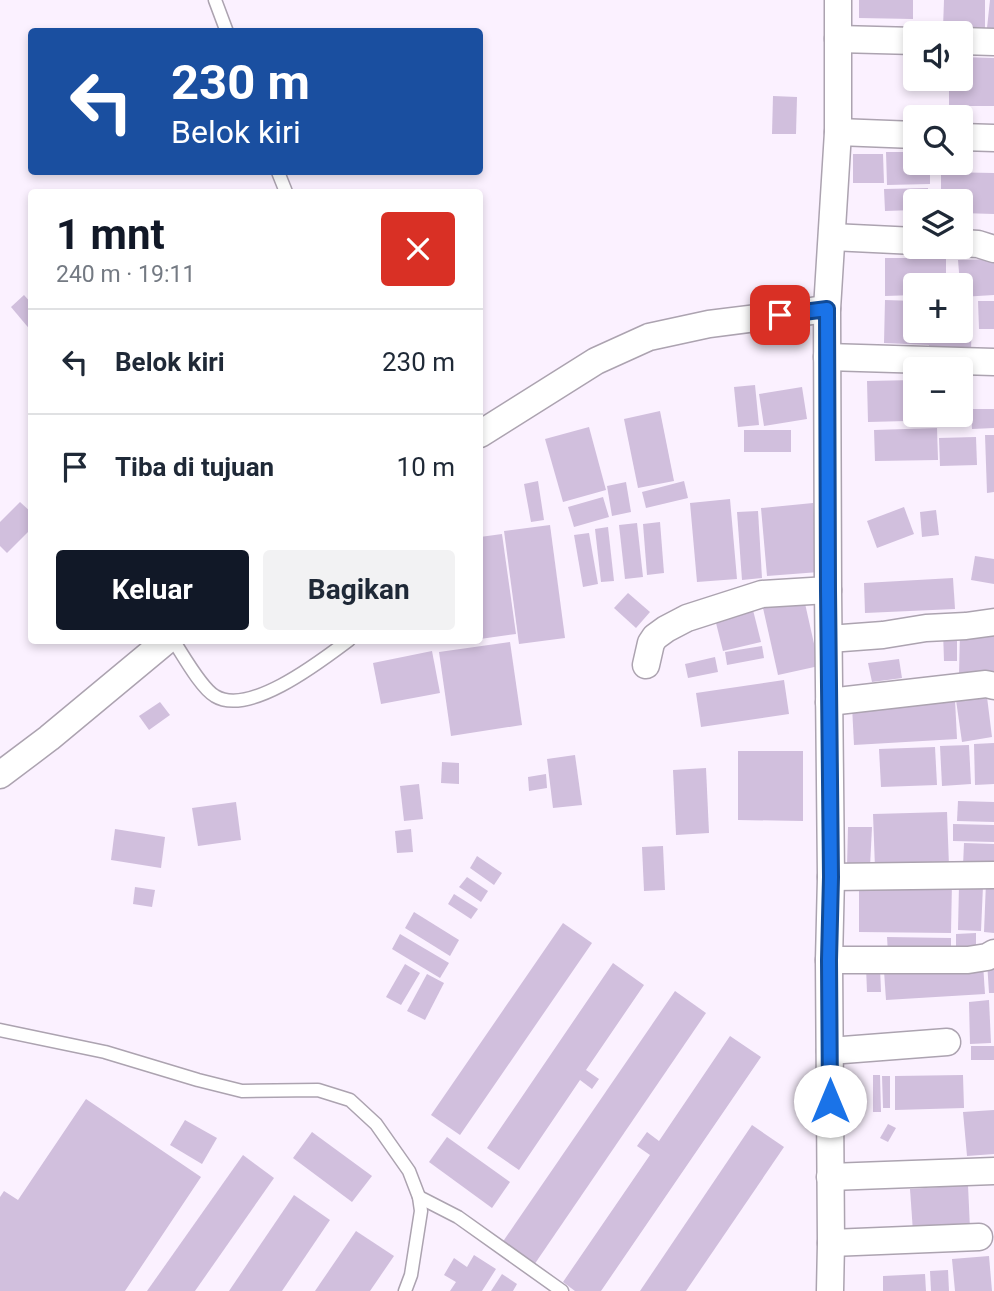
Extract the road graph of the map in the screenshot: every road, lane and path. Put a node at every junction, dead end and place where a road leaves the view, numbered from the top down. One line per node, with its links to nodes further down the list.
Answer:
1 (215, 0): 3 (lane)
2 (838, 0): 4 (street)
3 (226, 28)
4 (838, 39): 5 (street); 8 (street)
5 (903, 41)
6 (973, 41): 7 (street)
7 (994, 42)
8 (838, 132): 9 (street); 12 (street)
9 (903, 135)
10 (973, 137): 11 (street)
11 (994, 138)
12 (832, 237): 13 (street); 16 (street)
13 (903, 240)
14 (973, 244): 15 (street)
15 (994, 249)
16 (827, 309): 17 (street); 19 (street)
17 (827, 358): 18 (street); 20 (street)
18 (994, 362)
19 (483, 432)
20 (828, 590): 22 (street); 26 (street)
21 (994, 622): 22 (street)
22 (829, 639): 28 (street)
23 (162, 644): 29 (street)
24 (176, 644): 25 (lane)
25 (343, 644)
26 (646, 666)
27 (994, 685): 28 (street)
28 (829, 702): 31 (street)
29 (0, 775)
30 (994, 875): 31 (street)
31 (831, 877): 33 (street)
32 (994, 953): 33 (street)
33 (829, 960): 36 (street)
34 (0, 1030): 39 (lane)
35 (947, 1042): 36 (street)
36 (830, 1051): 38 (street)
37 (994, 1171): 38 (street)
38 (830, 1177): 41 (street)
39 (419, 1197): 42 (lane); 43 (lane)
40 (979, 1237): 41 (street)
41 (831, 1243): 44 (street)
42 (405, 1291)
43 (562, 1291)
44 (830, 1291)

